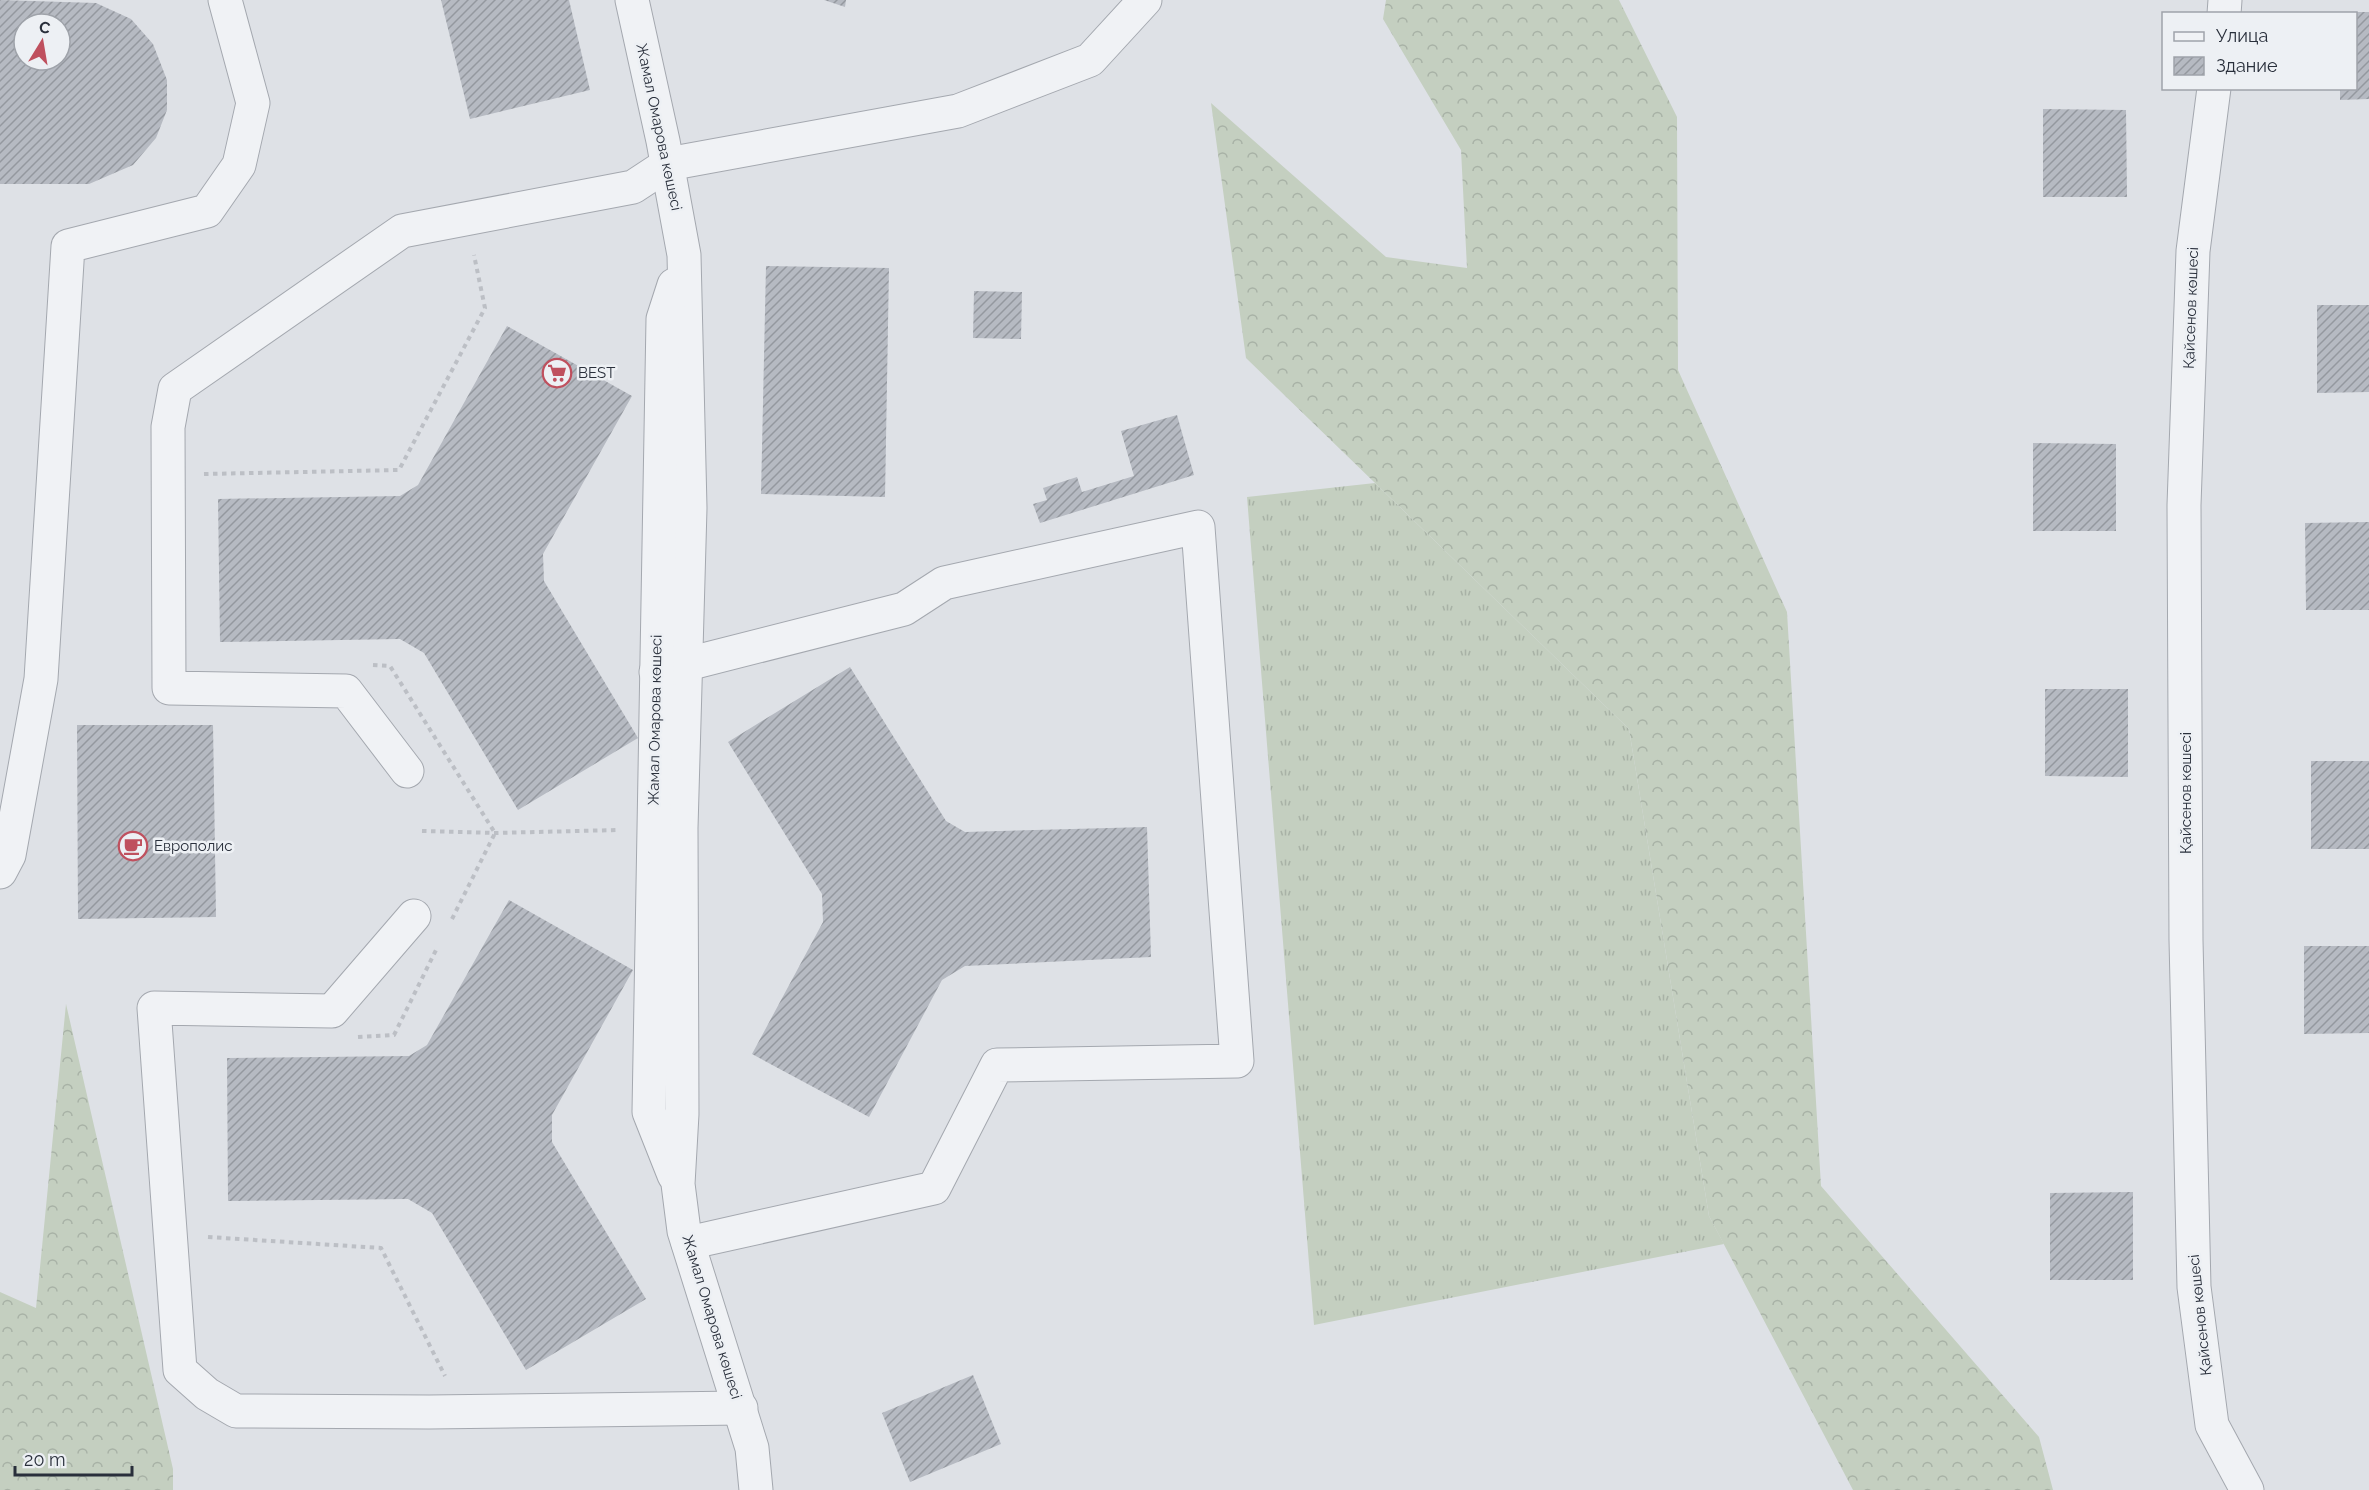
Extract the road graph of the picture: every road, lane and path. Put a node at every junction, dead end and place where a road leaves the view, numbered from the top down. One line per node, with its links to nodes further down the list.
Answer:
1 (225, 0): 16 (street)
2 (632, 0): 5 (street, Жамал Омарова көшесі)
3 (1145, 0): 5 (street)
4 (2214, 90): 27 (street, Қайсенов көшесі)
5 (668, 164): 6 (street); 7 (street, Жамал Омарова көшесі)
6 (466, 219): 8 (path); 12 (street)
7 (684, 255): 10 (street, Жамал Омарова көшесі); 11 (street, Жамал Омарова көшесі)
8 (202, 474)
9 (367, 664): 15 (path)
10 (687, 665): 11 (street); 21 (street, Жамал Омарова көшесі); 23 (street)
11 (656, 672): 13 (street, Жамал Омарова көшесі)
12 (407, 771)
13 (652, 829): 15 (path); 21 (street, Жамал Омарова көшесі)
14 (422, 831): 15 (path)
15 (495, 833): 18 (path)
16 (0, 872)
17 (414, 916): 25 (street)
18 (447, 928)
19 (442, 939): 20 (path)
20 (348, 1038)
21 (678, 1184): 23 (street, Жамал Омарова көшесі)
22 (206, 1237): 24 (path)
23 (688, 1243): 25 (street, Жамал Омарова көшесі)
24 (450, 1387)
25 (741, 1408): 26 (street, Жамал Омарова көшесі)
26 (756, 1490)
27 (2247, 1490)

